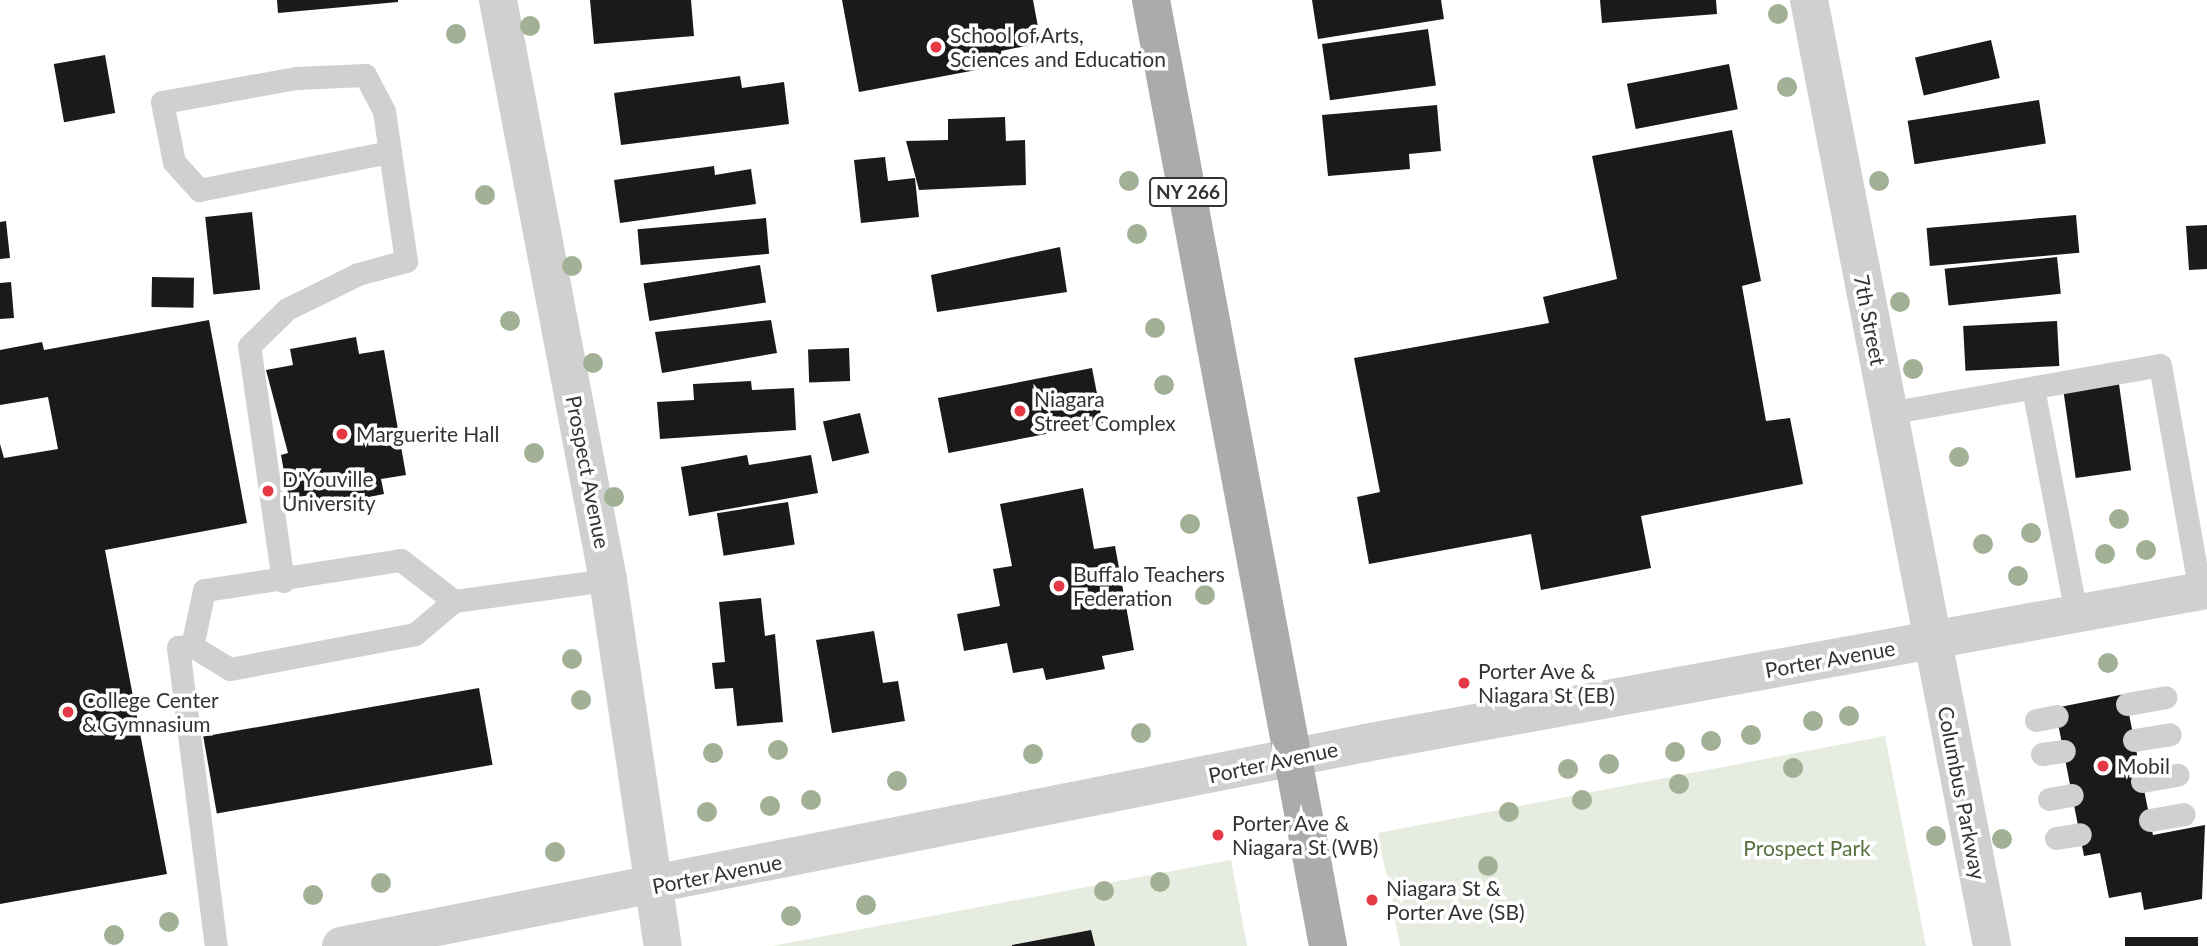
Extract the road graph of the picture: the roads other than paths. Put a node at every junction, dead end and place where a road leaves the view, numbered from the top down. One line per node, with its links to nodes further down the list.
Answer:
1 (498, 0): 7 (street, Prospect Avenue)
2 (1152, 0): 18 (main road, NY 266)
3 (1809, 0): 6 (street, 7th Street)
4 (390, 152): 4 (lane); 8 (lane)
5 (2033, 388): 6 (lane); 9 (lane); 11 (lane)
6 (1888, 413): 12 (street, 7th Street)
7 (608, 580): 10 (lane); 27 (street, Prospect Avenue)
8 (283, 581): 10 (lane); 13 (lane)
9 (2203, 591): 11 (street, Porter Avenue)
10 (454, 601): 13 (lane)
11 (2076, 614): 12 (street, Porter Avenue)
12 (1931, 640): 18 (street, Porter Avenue); 32 (street, Columbus Parkway)
13 (192, 646): 28 (lane)
14 (2165, 697): 15 (lane)
15 (2127, 704)
16 (2170, 734): 17 (lane)
17 (2134, 740)
18 (1294, 758): 27 (street, Porter Avenue); 31 (main road, NY 266)
19 (2177, 775): 20 (lane)
20 (2142, 782)
21 (2072, 794): 22 (lane)
22 (2049, 799)
23 (2183, 814): 24 (lane)
24 (2150, 820)
25 (2080, 834): 26 (lane)
26 (2056, 838)
27 (652, 887): 29 (street, Porter Avenue); 30 (street, Prospect Avenue)
28 (216, 946)
29 (341, 946)
30 (663, 946)
31 (1328, 946)
32 (1992, 946)

